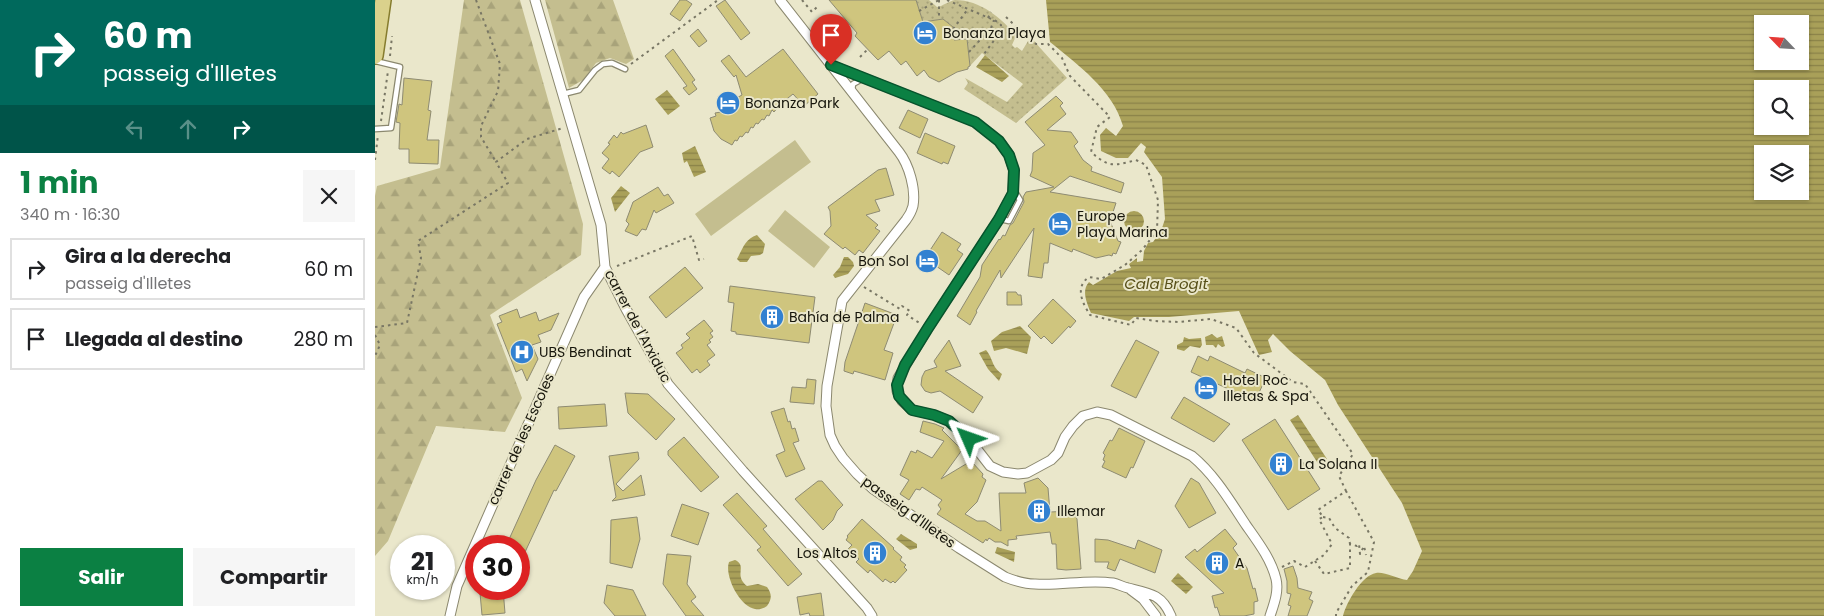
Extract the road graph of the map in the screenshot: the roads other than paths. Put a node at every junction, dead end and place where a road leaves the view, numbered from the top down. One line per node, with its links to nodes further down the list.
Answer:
1 (383, 0): 4 (main road)
2 (535, 0): 10 (street, carrer de l'Arxiduc)
3 (780, 0): 6 (street, passeig d'Illetes)
4 (375, 56)
5 (375, 61): 11 (lane)
6 (831, 65): 8 (street, passeig d'Illetes); 9 (street, passeig d'Illetes)
7 (625, 69): 10 (lane)
8 (863, 78): 9 (lane); 19 (street, passeig d'Illetes)
9 (853, 94): 13 (street, passeig d'Illetes)
10 (562, 95): 12 (street, carrer de l'Arxiduc)
11 (377, 129)
12 (607, 270): 15 (street, carrer de les Escoles); 16 (street, carrer de l'Arxiduc)
13 (1127, 587): 14 (street, passeig d'Illetes); 17 (street)
14 (1163, 603): 17 (street); 18 (street, passeig d'Illetes)
15 (450, 616)
16 (872, 616)
17 (1156, 616)
18 (1171, 616)
19 (1270, 616)

